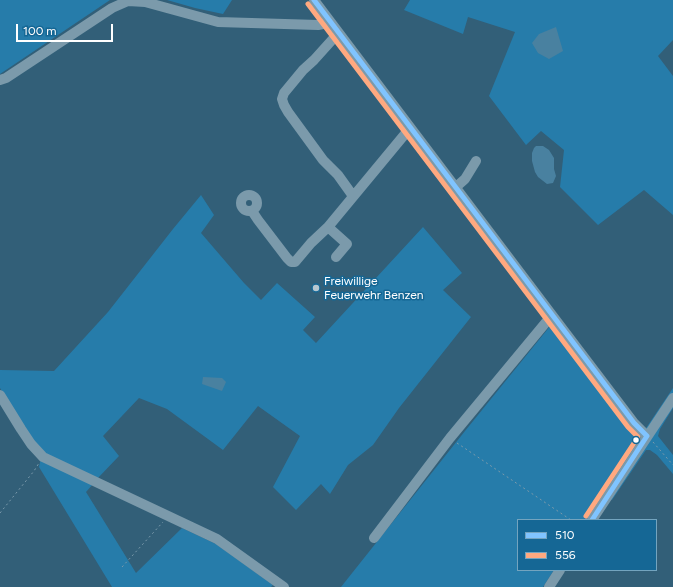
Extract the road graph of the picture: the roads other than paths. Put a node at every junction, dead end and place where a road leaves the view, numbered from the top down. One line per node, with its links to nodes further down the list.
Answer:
1 (314, 0): 2 (street)
2 (329, 21): 3 (street); 4 (street)
3 (339, 34): 5 (street); 8 (street)
4 (0, 80)
5 (410, 128): 7 (street); 8 (street)
6 (476, 161): 7 (street)
7 (456, 187): 12 (street)
8 (353, 196): 10 (street)
9 (252, 211): 10 (street)
10 (328, 227): 11 (street)
11 (336, 257)
12 (552, 315): 15 (street); 17 (street)
13 (0, 395): 19 (street)
14 (673, 398): 15 (street)
15 (647, 436): 16 (street)
16 (593, 519)
17 (374, 538)
18 (559, 571): 20 (street)
19 (284, 587)
20 (549, 587)

